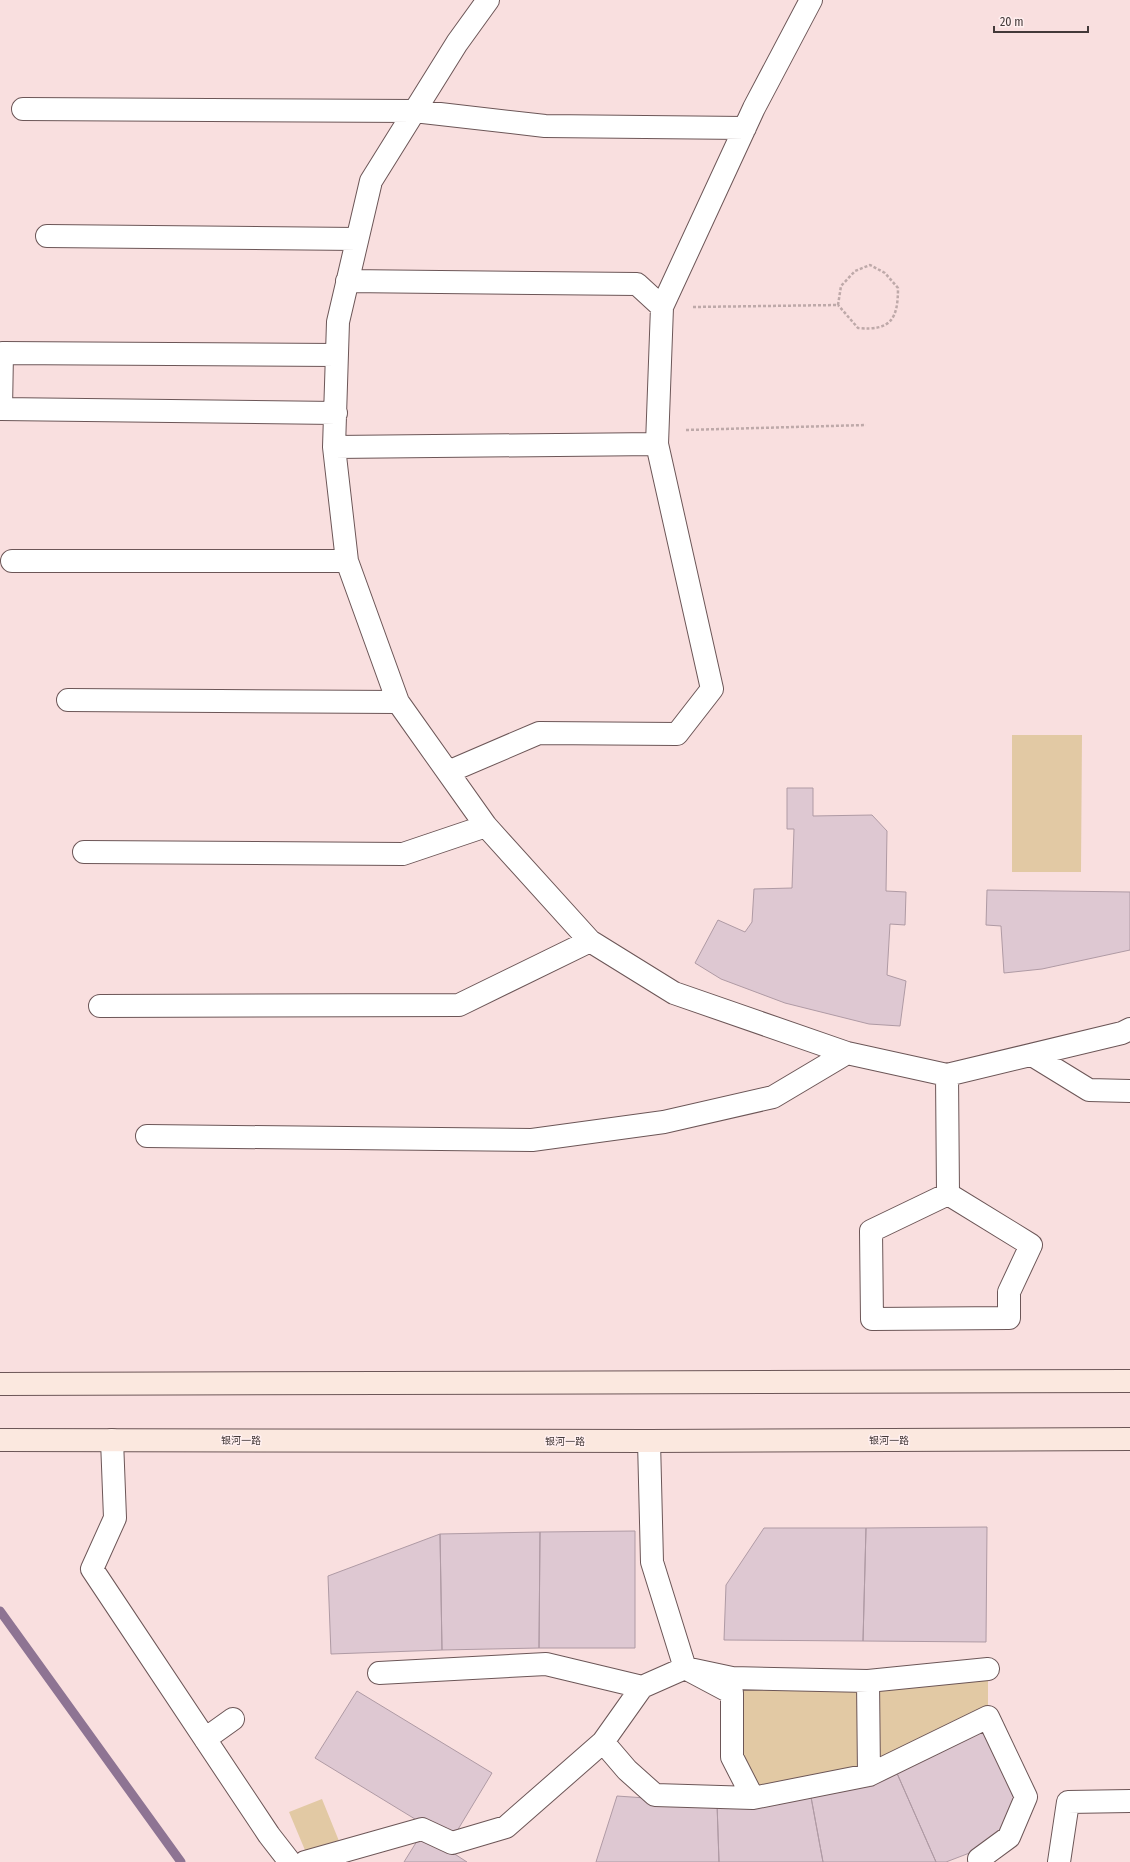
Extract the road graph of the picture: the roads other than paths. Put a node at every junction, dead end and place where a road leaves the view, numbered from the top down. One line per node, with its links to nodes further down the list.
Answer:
1 (488, 0): 4 (street)
2 (810, 0): 5 (street)
3 (23, 109): 4 (street)
4 (414, 111): 5 (street); 7 (street)
5 (745, 128): 9 (street)
6 (47, 236): 7 (street)
7 (357, 239): 8 (street)
8 (347, 281): 9 (street); 10 (street)
9 (662, 307): 12 (street)
10 (337, 355): 11 (street); 11 (street)
11 (336, 413): 13 (street)
12 (657, 437): 13 (street); 18 (street)
13 (334, 447): 15 (street)
14 (12, 561): 15 (street)
15 (347, 561): 17 (street)
16 (68, 700): 17 (street)
17 (398, 702): 18 (street)
18 (448, 772): 19 (street)
19 (486, 826): 20 (street); 21 (street)
20 (84, 852)
21 (590, 941): 22 (street); 24 (street)
22 (100, 1006)
23 (1130, 1029): 25 (street)
24 (847, 1054): 26 (street); 28 (street)
25 (1032, 1055): 26 (street); 27 (street)
26 (947, 1075): 29 (street)
27 (1130, 1091)
28 (147, 1136)
29 (948, 1194): 29 (street)
30 (1130, 1381): 31 (main road)
31 (0, 1384)
32 (0, 1440): 33 (main road, 银河一路)
33 (112, 1440): 35 (main road, 银河一路); 42 (street)
34 (1130, 1440): 35 (main road, 银河一路)
35 (648, 1441): 36 (street)
36 (686, 1668): 39 (street); 40 (street); 45 (street)
37 (988, 1669): 39 (street)
38 (379, 1673): 40 (street)
39 (868, 1681): 44 (street)
40 (642, 1687): 43 (street)
41 (233, 1719): 42 (street)
42 (205, 1739): 48 (street)
43 (603, 1742): 45 (street); 49 (street)
44 (869, 1775): 45 (street); 47 (street)
45 (753, 1798)
46 (1130, 1801): 50 (street)
47 (975, 1861)
48 (290, 1862)
49 (305, 1862)
50 (1059, 1862)

